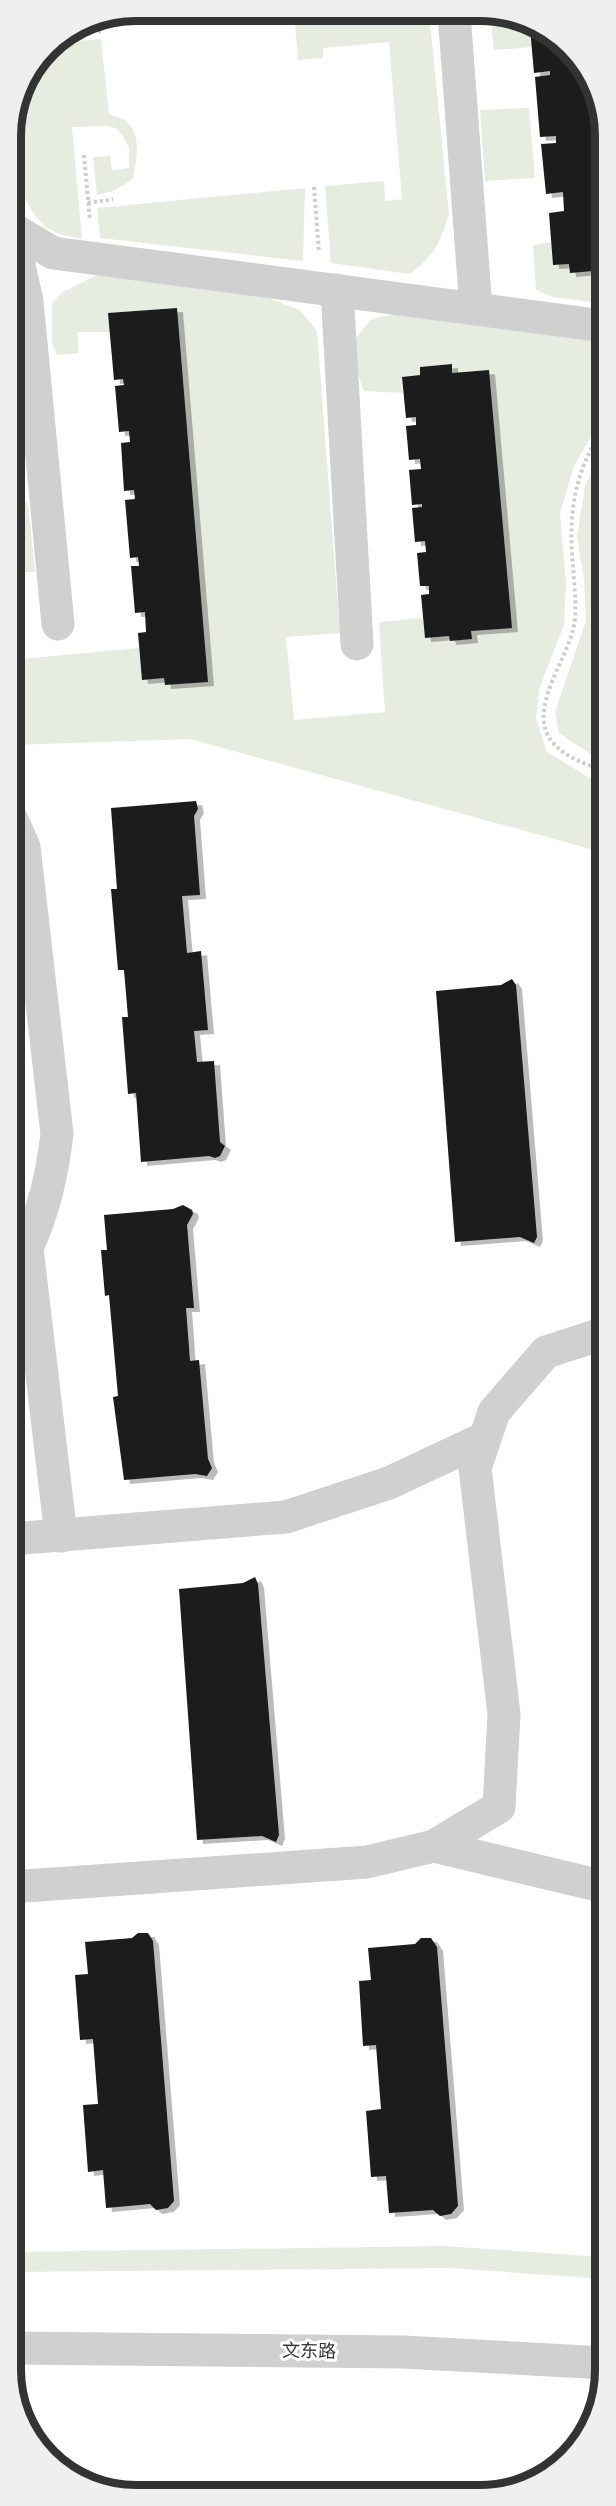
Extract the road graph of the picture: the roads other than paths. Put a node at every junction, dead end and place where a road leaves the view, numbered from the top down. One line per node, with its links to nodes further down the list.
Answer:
1 (454, 21): 5 (street)
2 (21, 235): 4 (street)
3 (21, 274): 7 (street)
4 (329, 289): 5 (street); 8 (street)
5 (476, 309): 6 (street)
6 (595, 325)
7 (58, 624)
8 (357, 644)
9 (21, 840): 12 (street)
10 (595, 1336): 11 (street)
11 (485, 1437): 12 (street); 14 (street)
12 (61, 1536): 13 (street)
13 (21, 1538)
14 (434, 1846): 15 (street); 16 (street)
15 (595, 1885)
16 (21, 1886)
17 (21, 2348): 18 (street, 文东路)
18 (595, 2362)

